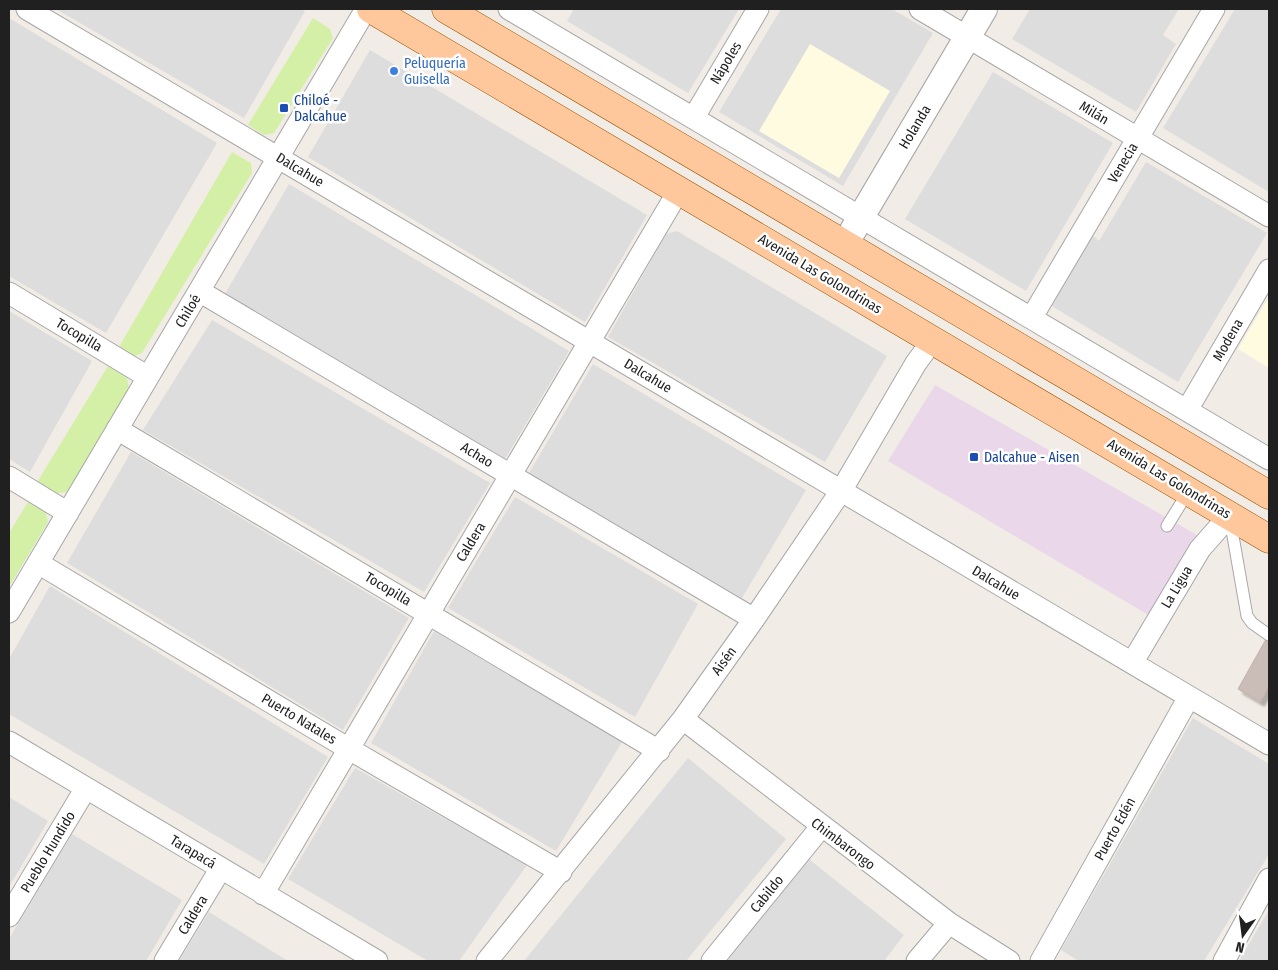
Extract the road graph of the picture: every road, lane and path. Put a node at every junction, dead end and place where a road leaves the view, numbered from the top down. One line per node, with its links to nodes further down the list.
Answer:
1 (27, 9): 14 (street, Dalcahue)
2 (366, 9): 14 (street, Chiloé)
3 (371, 9): 15 (main road, Avenida Las Golondrinas)
4 (446, 9): 18 (main road)
5 (510, 9): 10 (street)
6 (758, 9): 12 (street, Nápoles)
7 (920, 9): 11 (street, Milán)
8 (984, 9): 11 (street, Holanda)
9 (1214, 9): 13 (street, Venecia)
10 (534, 15): 12 (street)
11 (967, 37): 13 (street, Milán); 16 (street, Holanda)
12 (694, 117): 16 (street)
13 (1138, 138): 17 (street, Milán); 23 (street, Venecia)
14 (278, 158): 21 (street, Chiloé); 26 (street, Dalcahue)
15 (679, 190): 19 (main road, Avenida Las Golondrinas); 26 (street, Caldera)
16 (862, 216): 18 (street, Holanda); 23 (street)
17 (1269, 216)
18 (845, 244): 19 (main road); 24 (main road)
19 (802, 263): 25 (main road, Avenida Las Golondrinas)
20 (1269, 270): 28 (street, Modena)
21 (199, 291): 27 (street, Chiloé); 31 (street, Achao)
22 (9, 293): 27 (street, Tocopilla)
23 (1032, 317): 28 (street)
24 (985, 328): 25 (main road); 35 (main road)
25 (933, 340): 33 (main road, Avenida Las Golondrinas); 34 (street, Aisén)
26 (589, 342): 31 (street, Caldera); 34 (street, Dalcahue)
27 (148, 377): 29 (street, Chiloé)
28 (1187, 410): 30 (street)
29 (118, 428): 36 (street, Chiloé); 42 (street, Tocopilla)
30 (1269, 459)
31 (510, 475): 42 (street, Caldera); 43 (street, Achao)
32 (9, 477): 36 (street)
33 (1189, 490): 37 (main road, Avenida Las Golondrinas); 38 (lane)
34 (841, 491): 43 (street, Aisén); 45 (street, Dalcahue)
35 (1269, 495)
36 (68, 512): 40 (street, Chiloé)
37 (1230, 515): 39 (main road, Avenida Las Golondrinas); 44 (lane); 45 (street, La Ligua)
38 (1167, 526)
39 (1269, 539)
40 (38, 563): 41 (street, Chiloé); 50 (street, Puerto Natales)
41 (9, 612)
42 (429, 613): 50 (street, Caldera); 51 (street, Tocopilla)
43 (754, 619): 47 (street, Aisén)
44 (1269, 635)
45 (1132, 663): 46 (street, Dalcahue)
46 (1189, 697): 49 (street, Dalcahue); 66 (street, Puerto Edén)
47 (682, 719): 51 (street, Aisén); 53 (street, Chimbarongo)
48 (9, 742): 52 (street, Tarapacá)
49 (1269, 744)
50 (349, 749): 55 (street, Puerto Natales); 57 (street, Caldera)
51 (659, 751): 55 (street, Aisén)
52 (86, 788): 54 (street, Tarapacá); 58 (street, Pueblo Hundido)
53 (821, 827): 59 (street, Chimbarongo); 63 (street, Cabildo)
54 (221, 868): 57 (street, Tarapacá); 60 (street, Caldera)
55 (561, 872): 62 (street, Aisén)
56 (1269, 880): 67 (street)
57 (263, 894): 61 (street, Tarapacá)
58 (9, 916)
59 (949, 923): 64 (street); 65 (street, Chimbarongo)
60 (165, 961)
61 (377, 961)
62 (487, 961)
63 (712, 961)
64 (917, 961)
65 (1009, 961)
66 (1041, 961)
67 (1224, 961)

